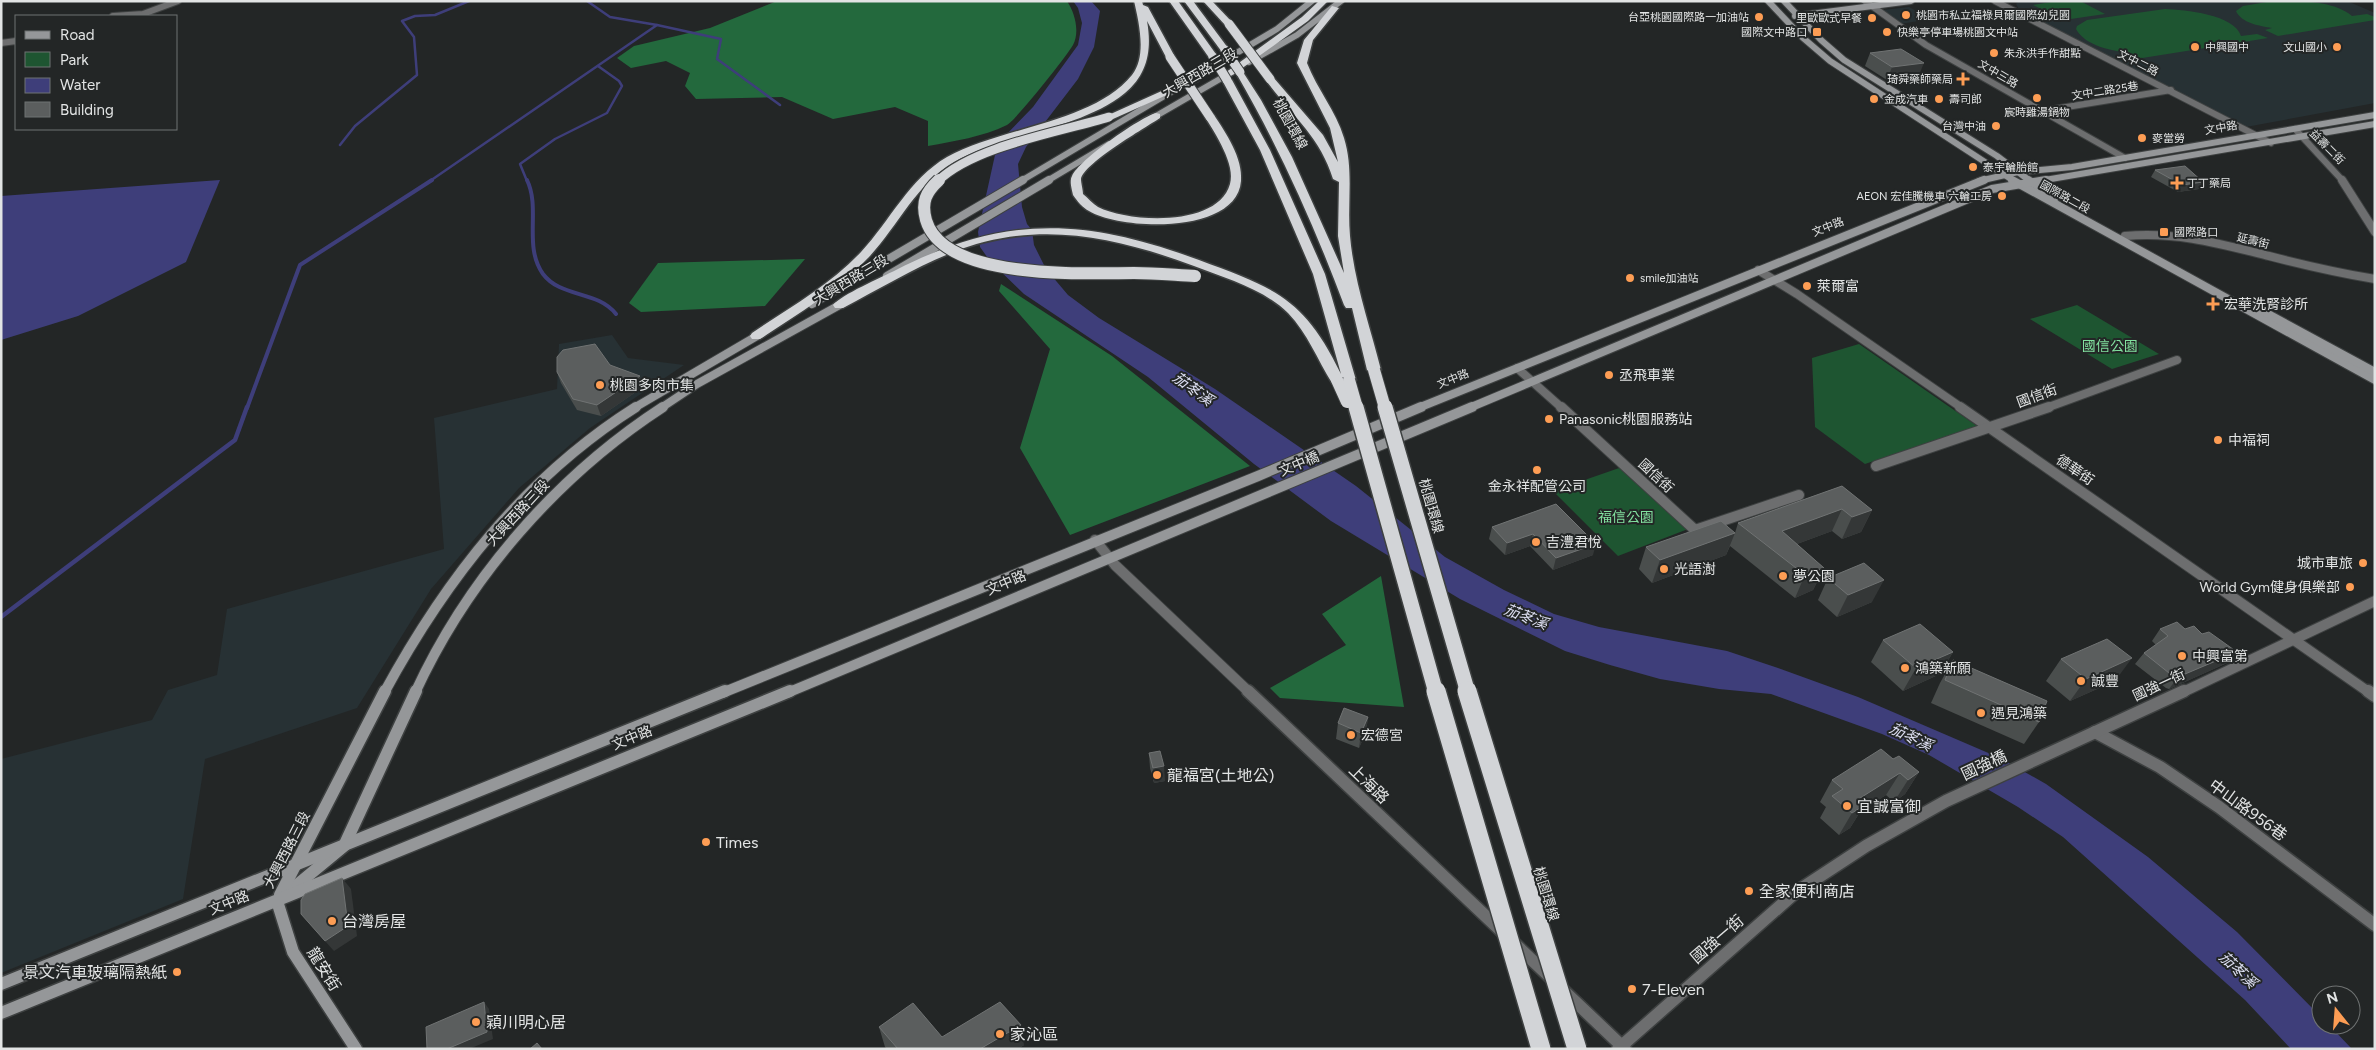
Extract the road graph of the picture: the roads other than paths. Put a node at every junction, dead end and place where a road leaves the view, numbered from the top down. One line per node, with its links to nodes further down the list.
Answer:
1 (178, 1): 15 (street)
2 (1140, 1): 25 (highway, bridge); 44 (highway)
3 (1173, 1): 20 (highway, 桃園環線, bridge)
4 (1188, 1): 20 (highway, 桃園環線, bridge)
5 (1207, 1): 36 (highway, bridge)
6 (1312, 1): 21 (street, 大興西路三段)
7 (1324, 1): 20 (highway)
8 (1768, 1): 17 (street, 國際路二段)
9 (1784, 1): 16 (street, 國際路二段)
10 (1865, 1): 14 (street, 文中三路)
11 (1911, 1): 14 (street)
12 (1996, 1): 22 (street, 文中二路)
13 (1338, 4): 20 (street, 大興西路三段); 36 (highway)
14 (1874, 6): 16 (street); 23 (street, 文中三路)
15 (128, 15)
16 (1800, 16): 17 (street); 32 (street, 國際路二段)
17 (1784, 17): 33 (street, 國際路二段)
18 (15, 41): 19 (street)
19 (1, 43)
20 (1232, 75): 25 (street, 大興西路三段); 47 (highway, 桃園環線); 49 (highway, 桃園環線)
21 (1195, 79): 43 (highway, bridge); 44 (street, 大興西路三段)
22 (2171, 90): 23 (street, 文中二路25巷); 28 (street, 文中二路)
23 (2042, 112): 31 (street, 文中三路)
24 (2375, 115): 27 (street, 文中路)
25 (1156, 116): 42 (street, 大興西路三段)
26 (2375, 124): 29 (street, 文中路)
27 (2295, 129): 28 (street, 文中路); 29 (street, 益壽二街)
28 (2258, 136): 30 (street, 文中二路); 31 (street, 文中路)
29 (2301, 138): 30 (street, 文中路); 37 (street, 益壽二街)
30 (2271, 142): 34 (street, 文中路)
31 (2125, 158): 32 (street, 文中路)
32 (2018, 172): 33 (street, 文中路); 34 (street, 國際路二段)
33 (2004, 174): 35 (street, 國際路二段); 39 (street, 文中路)
34 (2030, 181): 35 (street, 文中路); 38 (street, 國際路二段)
35 (2017, 183): 41 (street, 文中路); 51 (street, 國際路二段)
36 (1344, 210): 47 (highway)
37 (2375, 232)
38 (2126, 236): 40 (street, 延壽街); 48 (street, 國際路二段)
39 (1758, 270): 41 (street, 德華街); 46 (street, 文中路)
40 (2375, 279)
41 (1774, 280): 50 (street, 文中路); 52 (street, 德華街)
42 (839, 305): 43 (highway); 69 (street, 大興西路三段)
43 (1307, 328): 49 (highway)
44 (756, 336): 70 (street, 大興西路三段)
45 (2177, 360): 52 (street, 國信街)
46 (1517, 368): 50 (street, 國信街); 53 (street, 文中路)
47 (1374, 370): 78 (highway, 桃園環線, bridge)
48 (2375, 372)
49 (1343, 380): 77 (highway, bridge)
50 (1532, 380): 55 (street, 文中路); 60 (street, 國信街)
51 (2375, 380)
52 (1990, 428): 56 (street, 國信街); 64 (street, 德華街)
53 (1316, 452): 54 (street, 文中橋)
54 (1288, 463): 57 (street, 文中橋); 58 (street)
55 (1334, 463): 58 (street, 文中橋)
56 (1876, 466)
57 (1258, 476): 61 (street, 文中路)
58 (1304, 476): 59 (street, 文中橋)
59 (1274, 489): 62 (street, 文中路)
60 (1799, 495)
61 (1095, 540): 62 (street, 上海路); 69 (street, 文中路)
62 (1109, 558): 71 (street, 文中路); 75 (street, 上海路)
63 (2375, 601): 64 (street, 國強一街)
64 (2294, 639): 65 (street, 德華街); 66 (street, 國強一街)
65 (2375, 696)
66 (2095, 732): 67 (street, 國強一街); 72 (street, 中山路956巷)
67 (2036, 758): 68 (street, 國強橋)
68 (1946, 801): 75 (street, 國強一街)
69 (344, 846): 70 (street, 文中路); 71 (street, 大興西路三段)
70 (296, 864): 71 (street, 大興西路三段); 73 (street, 文中路)
71 (277, 901): 74 (street, 文中路); 76 (street, 龍安街)
72 (2375, 925)
73 (1, 984)
74 (1, 1013)
75 (1622, 1048)
76 (356, 1049)
77 (1541, 1049)
78 (1577, 1049)

